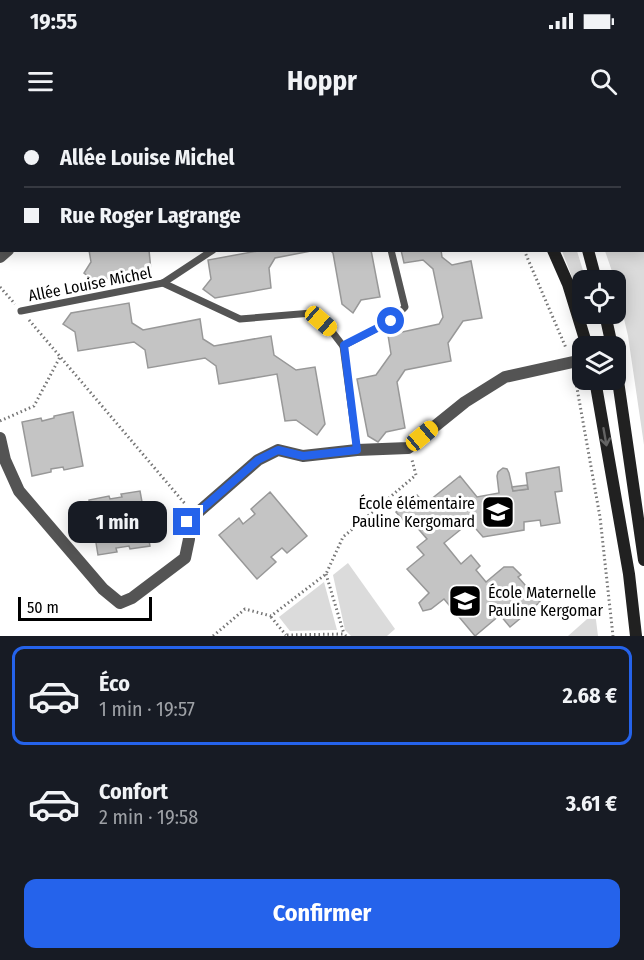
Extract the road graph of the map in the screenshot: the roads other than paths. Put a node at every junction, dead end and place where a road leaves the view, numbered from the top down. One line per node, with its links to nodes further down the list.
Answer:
1 (210, 252): 6 (lane, Allée Louise Michel)
2 (391, 252): 9 (lane)
3 (554, 252): 8 (main road)
4 (589, 252): 5 (main road)
5 (593, 270)
6 (164, 284): 7 (lane, Allée Louise Michel); 9 (lane, Allée Louise Michel)
7 (21, 310)
8 (584, 336)
9 (344, 345): 14 (lane)
10 (572, 362): 14 (street)
11 (597, 390): 16 (main road, one-way to 16)
12 (619, 390): 15 (main road)
13 (0, 438): 14 (street)
14 (357, 450)
15 (644, 560)
16 (636, 636)

